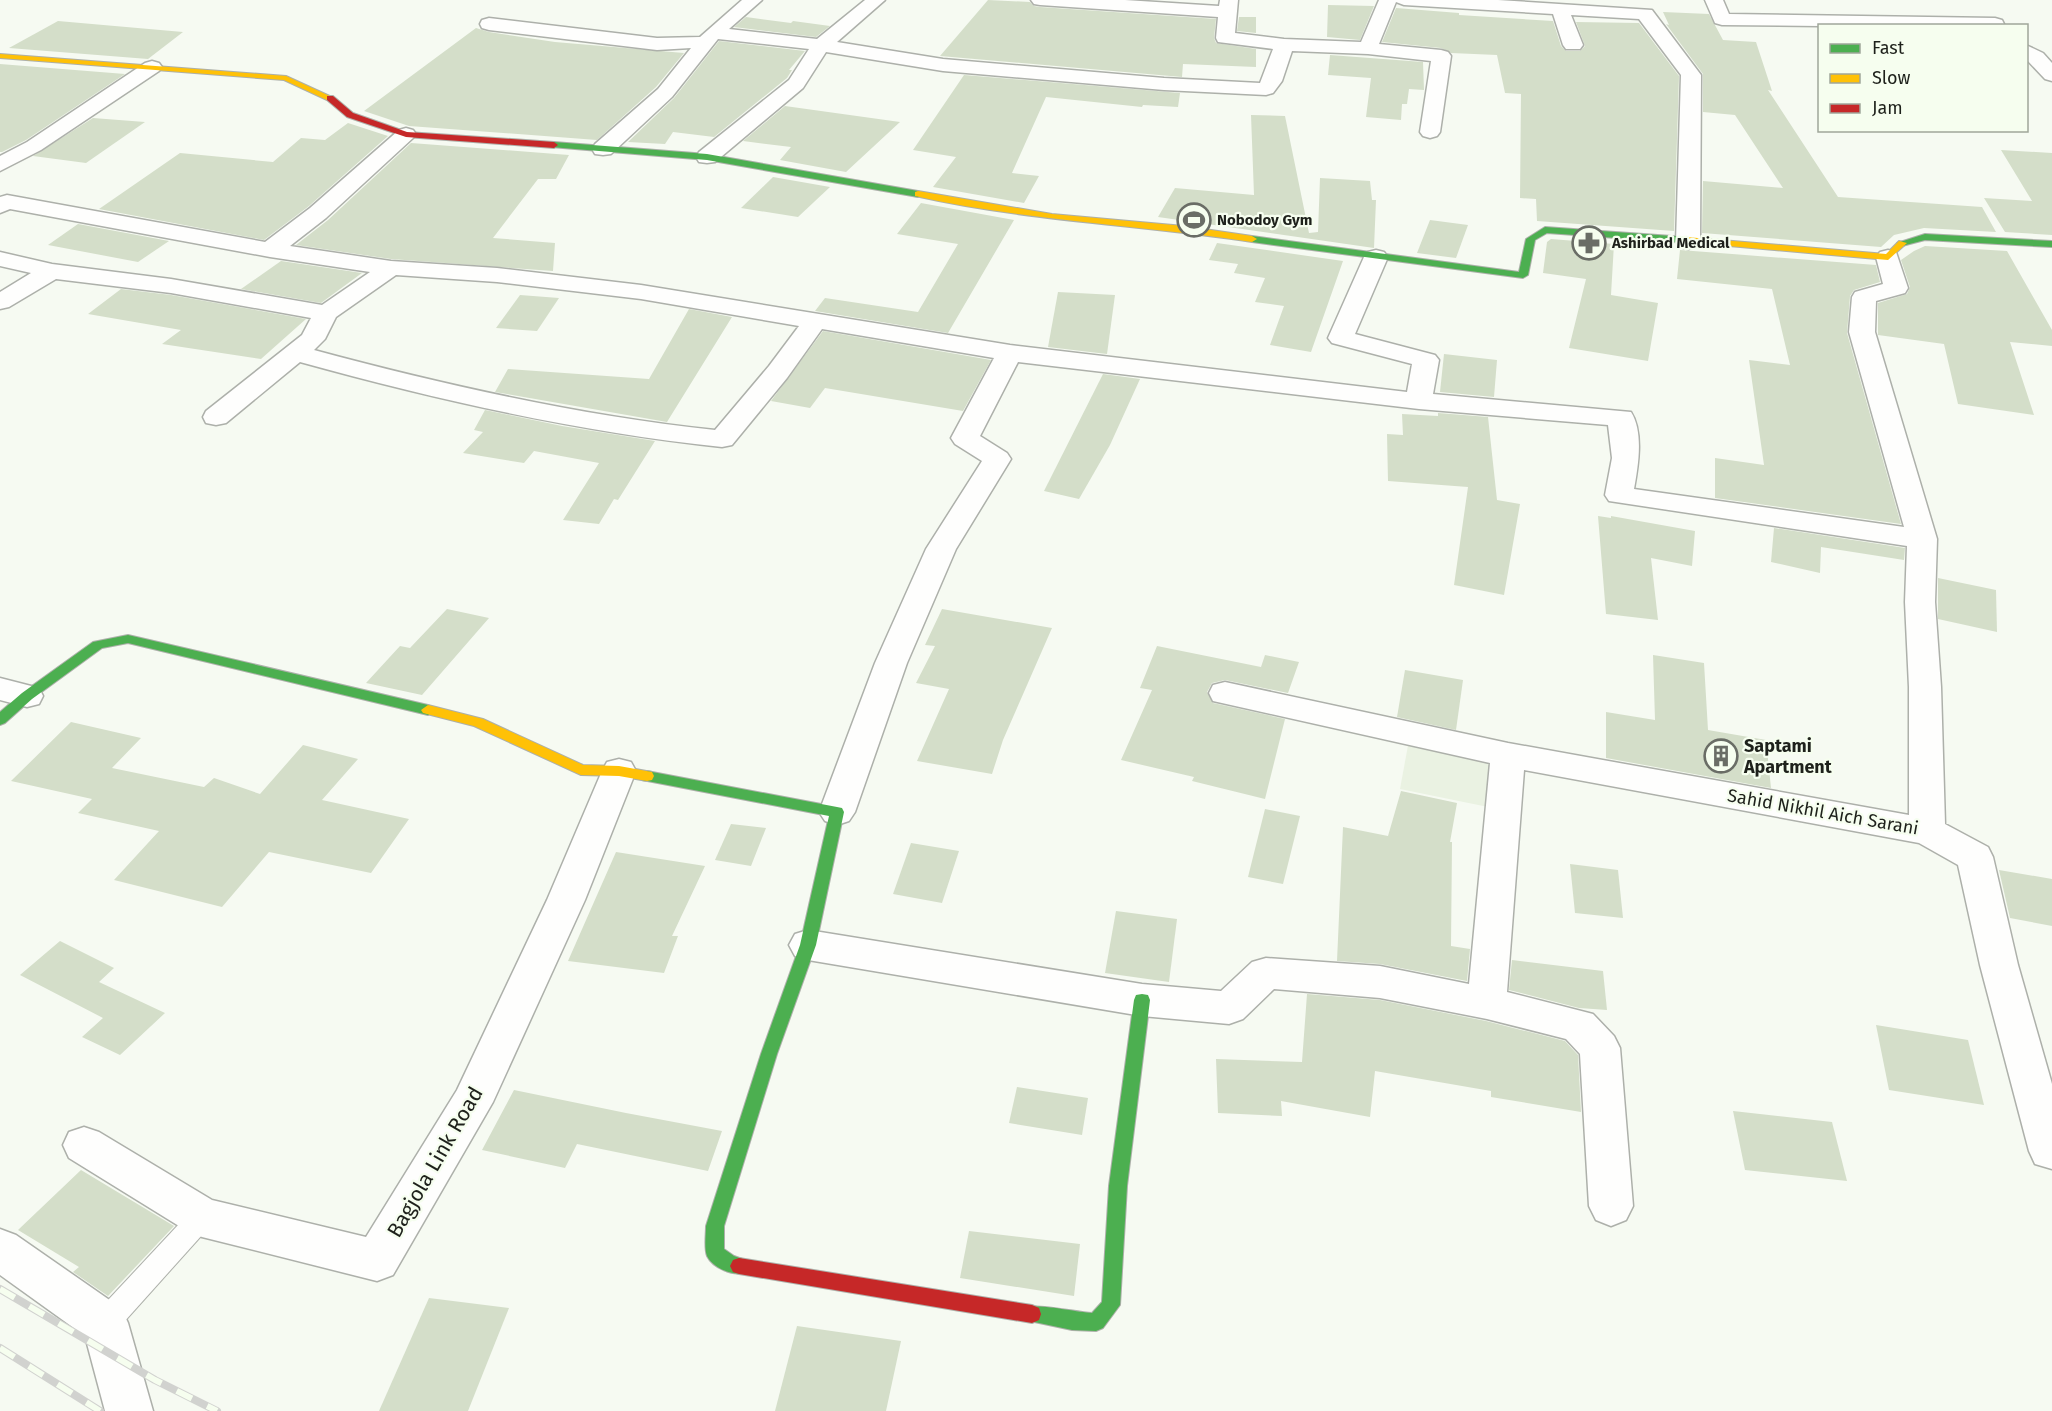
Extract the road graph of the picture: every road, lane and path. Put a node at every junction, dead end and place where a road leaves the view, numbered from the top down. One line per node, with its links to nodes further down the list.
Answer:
1 (753, 0): 15 (street)
2 (876, 0): 16 (street)
3 (1040, 0): 8 (street)
4 (1388, 0): 19 (street)
5 (1404, 0): 7 (street)
6 (1714, 0): 13 (street)
7 (1534, 4): 11 (street)
8 (1228, 6): 17 (street)
9 (1640, 7): 11 (street); 32 (street)
10 (1979, 8): 14 (street)
11 (1560, 9): 18 (street)
12 (489, 24): 15 (street)
13 (1950, 24)
14 (1995, 24)
15 (710, 37): 16 (street); 28 (street)
16 (821, 45): 17 (street); 29 (street)
17 (1284, 45): 19 (street)
18 (1573, 45)
19 (1368, 48): 26 (street)
20 (2028, 50): 22 (street)
21 (2028, 51): 25 (street)
22 (2052, 51)
23 (0, 56): 24 (street)
24 (152, 67): 27 (street); 30 (street)
25 (2052, 75)
26 (1430, 132)
27 (406, 134): 28 (street); 34 (street)
28 (603, 149): 29 (street)
29 (706, 157): 35 (street)
30 (0, 165)
31 (0, 206): 34 (street)
32 (1688, 242): 35 (street); 36 (street)
33 (2052, 244): 36 (street)
34 (270, 250): 38 (street)
35 (1376, 257): 45 (street)
36 (1888, 257): 47 (street, Sahid Nikhil Aich Sarani)
37 (0, 259): 39 (street)
38 (391, 268): 41 (street); 42 (street)
39 (52, 271): 40 (street); 41 (street)
40 (0, 302)
41 (326, 313): 43 (street)
42 (815, 321): 43 (street); 44 (street)
43 (294, 352): 46 (street)
44 (1010, 353): 45 (street); 53 (street)
45 (1419, 401): 47 (street)
46 (216, 417)
47 (1922, 539): 54 (street, Sahid Nikhil Aich Sarani)
48 (14, 693): 50 (street); 52 (street)
49 (1225, 693): 51 (street, Sahid Nikhil Aich Sarani)
50 (0, 720)
51 (1508, 755): 54 (street, Sahid Nikhil Aich Sarani); 57 (street)
52 (619, 771): 53 (street); 61 (street, Bagjola Link Road)
53 (837, 812): 55 (street)
54 (1927, 831): 59 (street)
55 (808, 945): 56 (street); 56 (street)
56 (1142, 1000): 57 (street)
57 (1486, 1003): 60 (street)
58 (84, 1144): 61 (street, Bagjola Link Road)
59 (2050, 1151)
60 (1611, 1206)
61 (202, 1217): 63 (lane)
62 (0, 1249): 63 (street)
63 (105, 1323): 64 (street)
64 (129, 1411)

